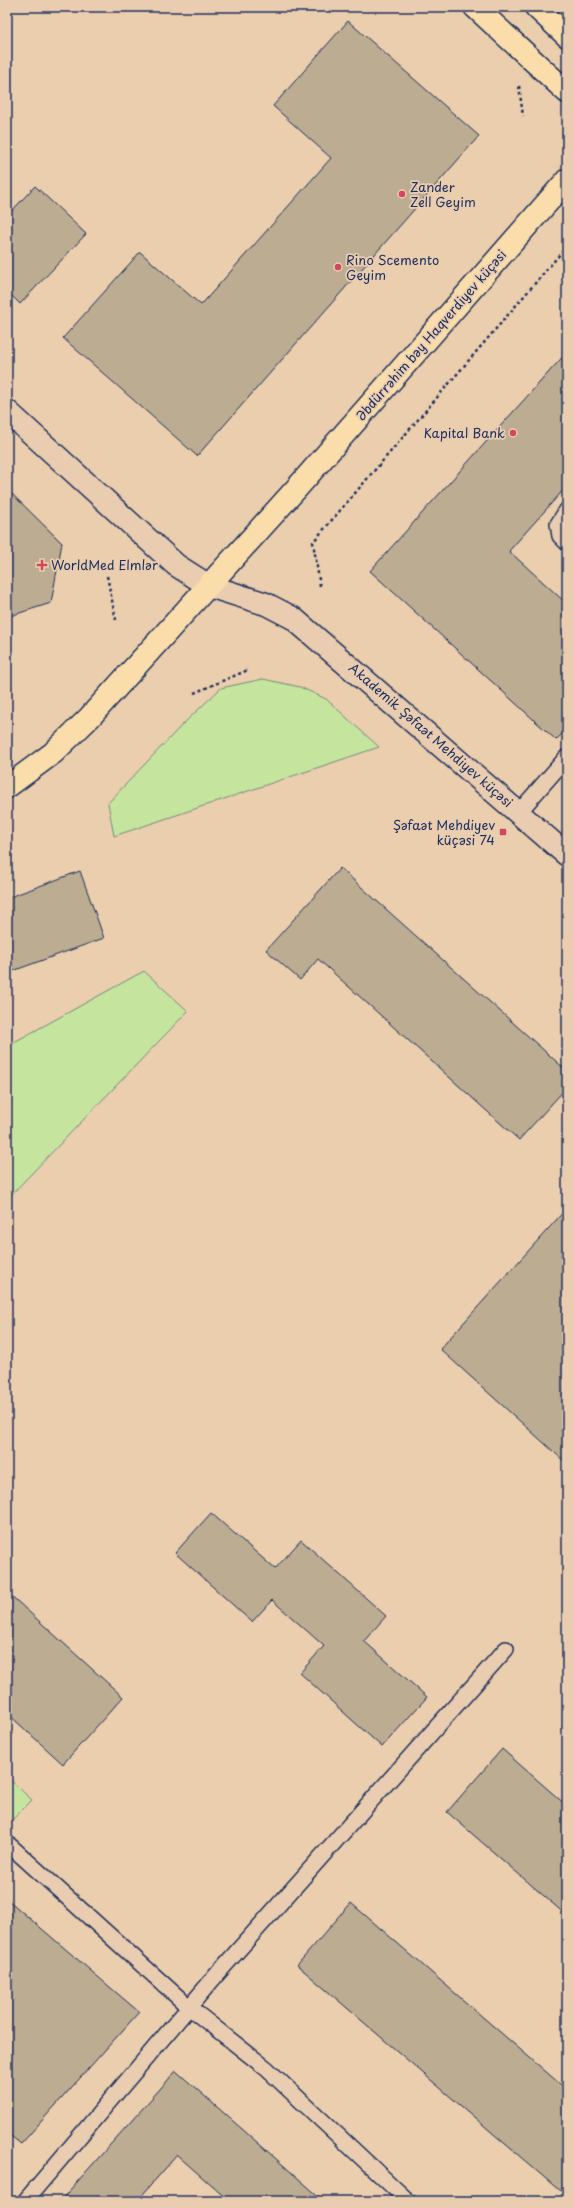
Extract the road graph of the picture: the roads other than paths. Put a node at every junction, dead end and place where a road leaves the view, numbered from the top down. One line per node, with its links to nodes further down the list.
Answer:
1 (475, 7): 4 (main road)
2 (536, 7): 3 (main road)
3 (566, 35)
4 (567, 92)
5 (567, 180): 9 (main road, Əbdürrəhim bəy Haqverdiyev küçəsi)
6 (7, 411): 9 (main road, Akademik Şəfaət Mehdiyev küçəsi)
7 (567, 510): 8 (lane)
8 (567, 542)
9 (209, 586): 11 (main road, Əbdürrəhim bəy Haqverdiyev küçəsi); 12 (main road, Akademik Şəfaət Mehdiyev küçəsi)
10 (567, 757): 12 (lane)
11 (7, 787)
12 (519, 812): 13 (main road, Akademik Şəfaət Mehdiyev küçəsi)
13 (567, 855)
14 (506, 1649): 16 (lane)
15 (7, 1843): 16 (lane)
16 (190, 2008): 17 (lane); 18 (lane)
17 (25, 2201)
18 (408, 2201)

